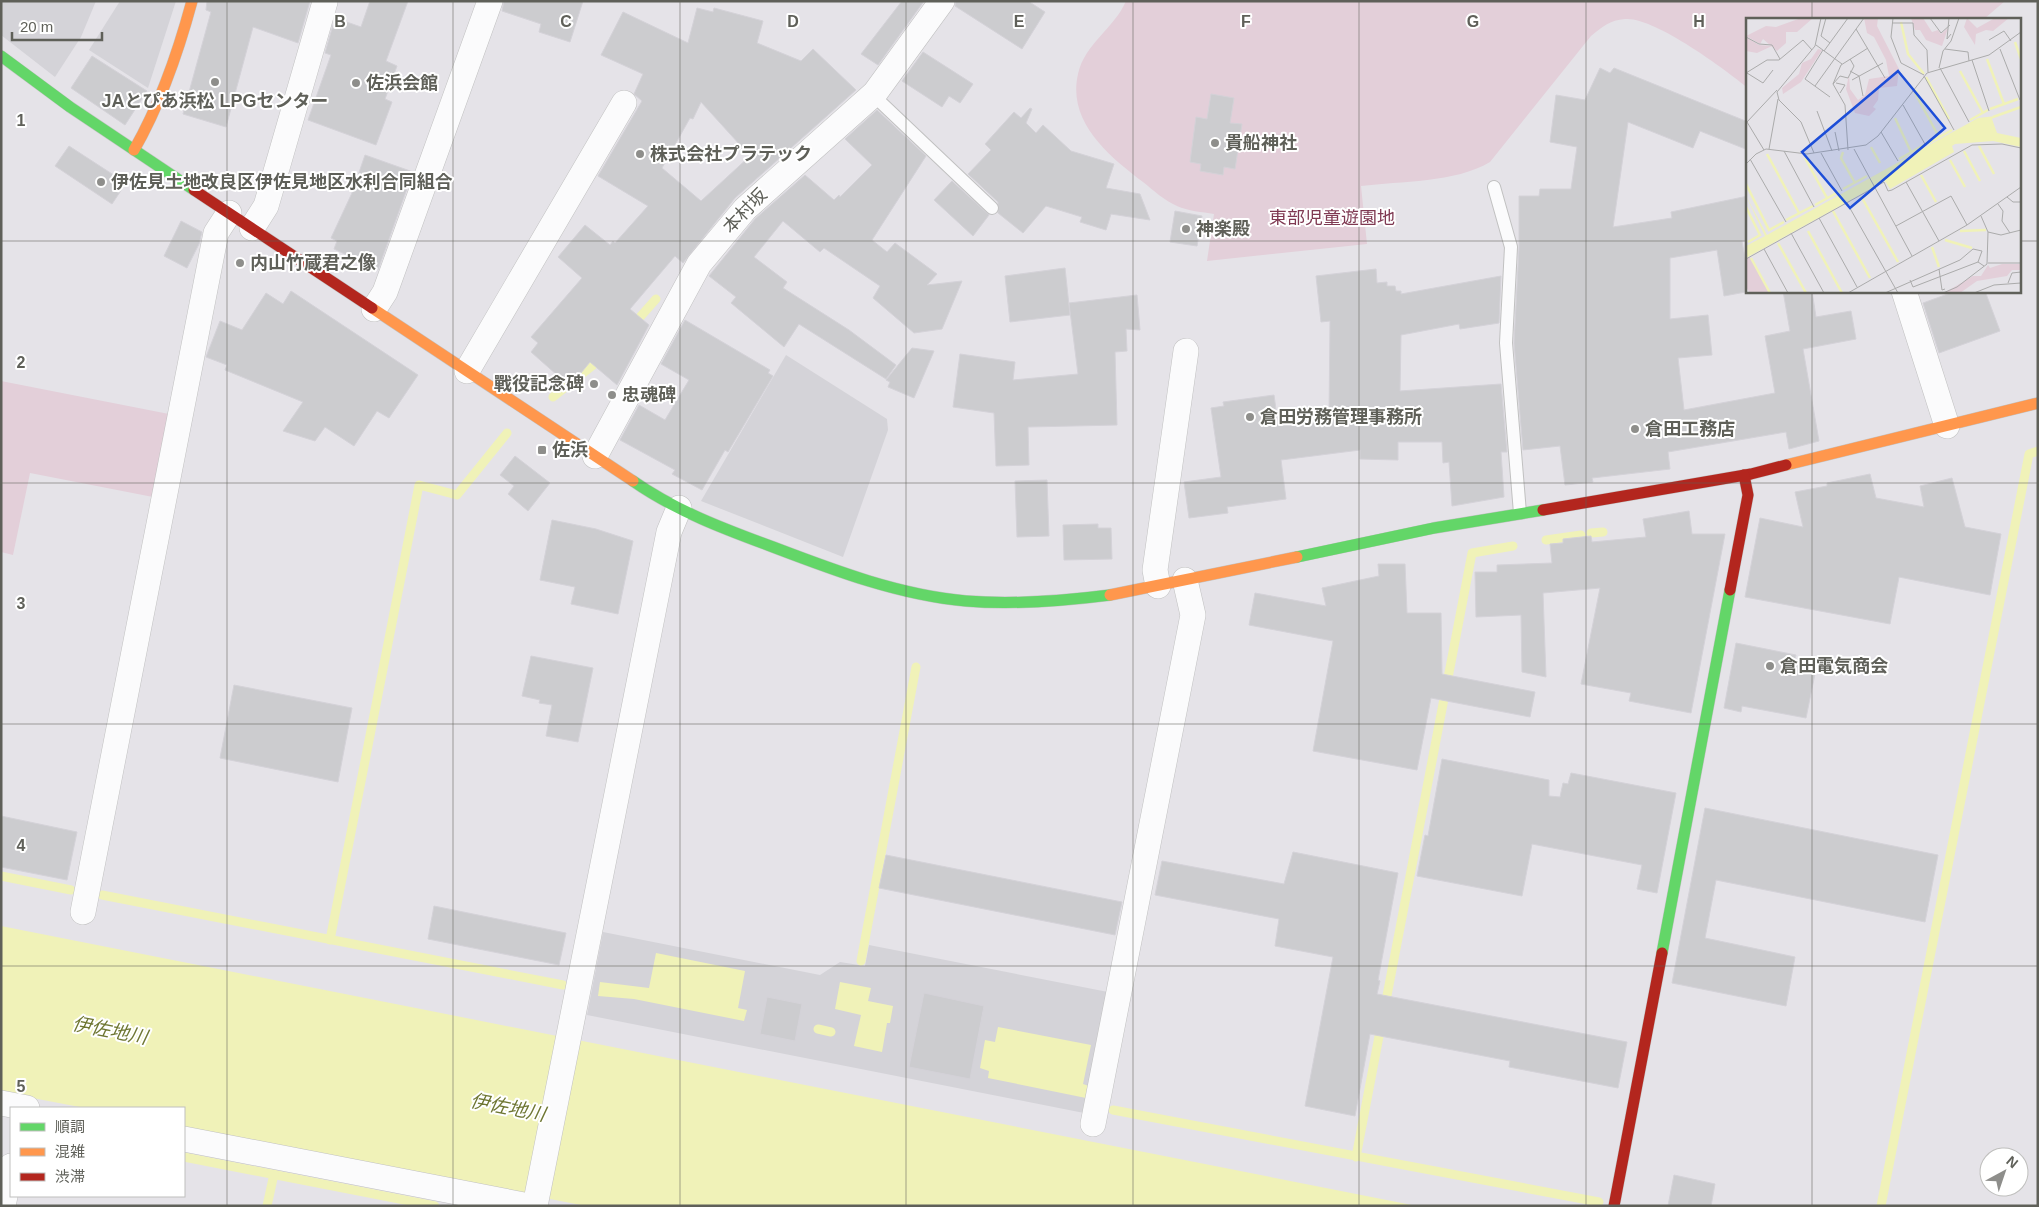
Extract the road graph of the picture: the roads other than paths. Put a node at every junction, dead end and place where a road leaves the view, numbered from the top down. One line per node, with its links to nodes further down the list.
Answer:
1 (192, 1): 8 (street)
2 (490, 1): 14 (street)
3 (942, 1): 6 (street, 本村坂)
4 (325, 2): 12 (street)
5 (1, 56): 8 (street)
6 (873, 95): 10 (lane); 19 (street, 本村坂)
7 (624, 103): 16 (street)
8 (134, 150): 11 (street)
9 (1494, 187): 22 (lane)
10 (992, 208)
11 (229, 213): 12 (street); 25 (street)
12 (252, 228): 14 (street)
13 (1904, 292): 18 (street)
14 (374, 309): 16 (street)
15 (1186, 352): 24 (street)
16 (467, 371): 19 (street)
17 (2038, 403): 18 (street)
18 (1947, 426): 20 (street)
19 (595, 456): 21 (street)
20 (1744, 475): 22 (street); 31 (street)
21 (679, 508): 24 (street); 29 (street)
22 (1520, 513): 23 (street)
23 (1185, 580): 24 (street); 26 (street)
24 (1158, 586)
25 (83, 912)
26 (1093, 1124)
27 (185, 1139): 29 (street)
28 (10, 1171): 30 (street)
29 (534, 1204)
30 (3, 1206)
31 (1614, 1206)

